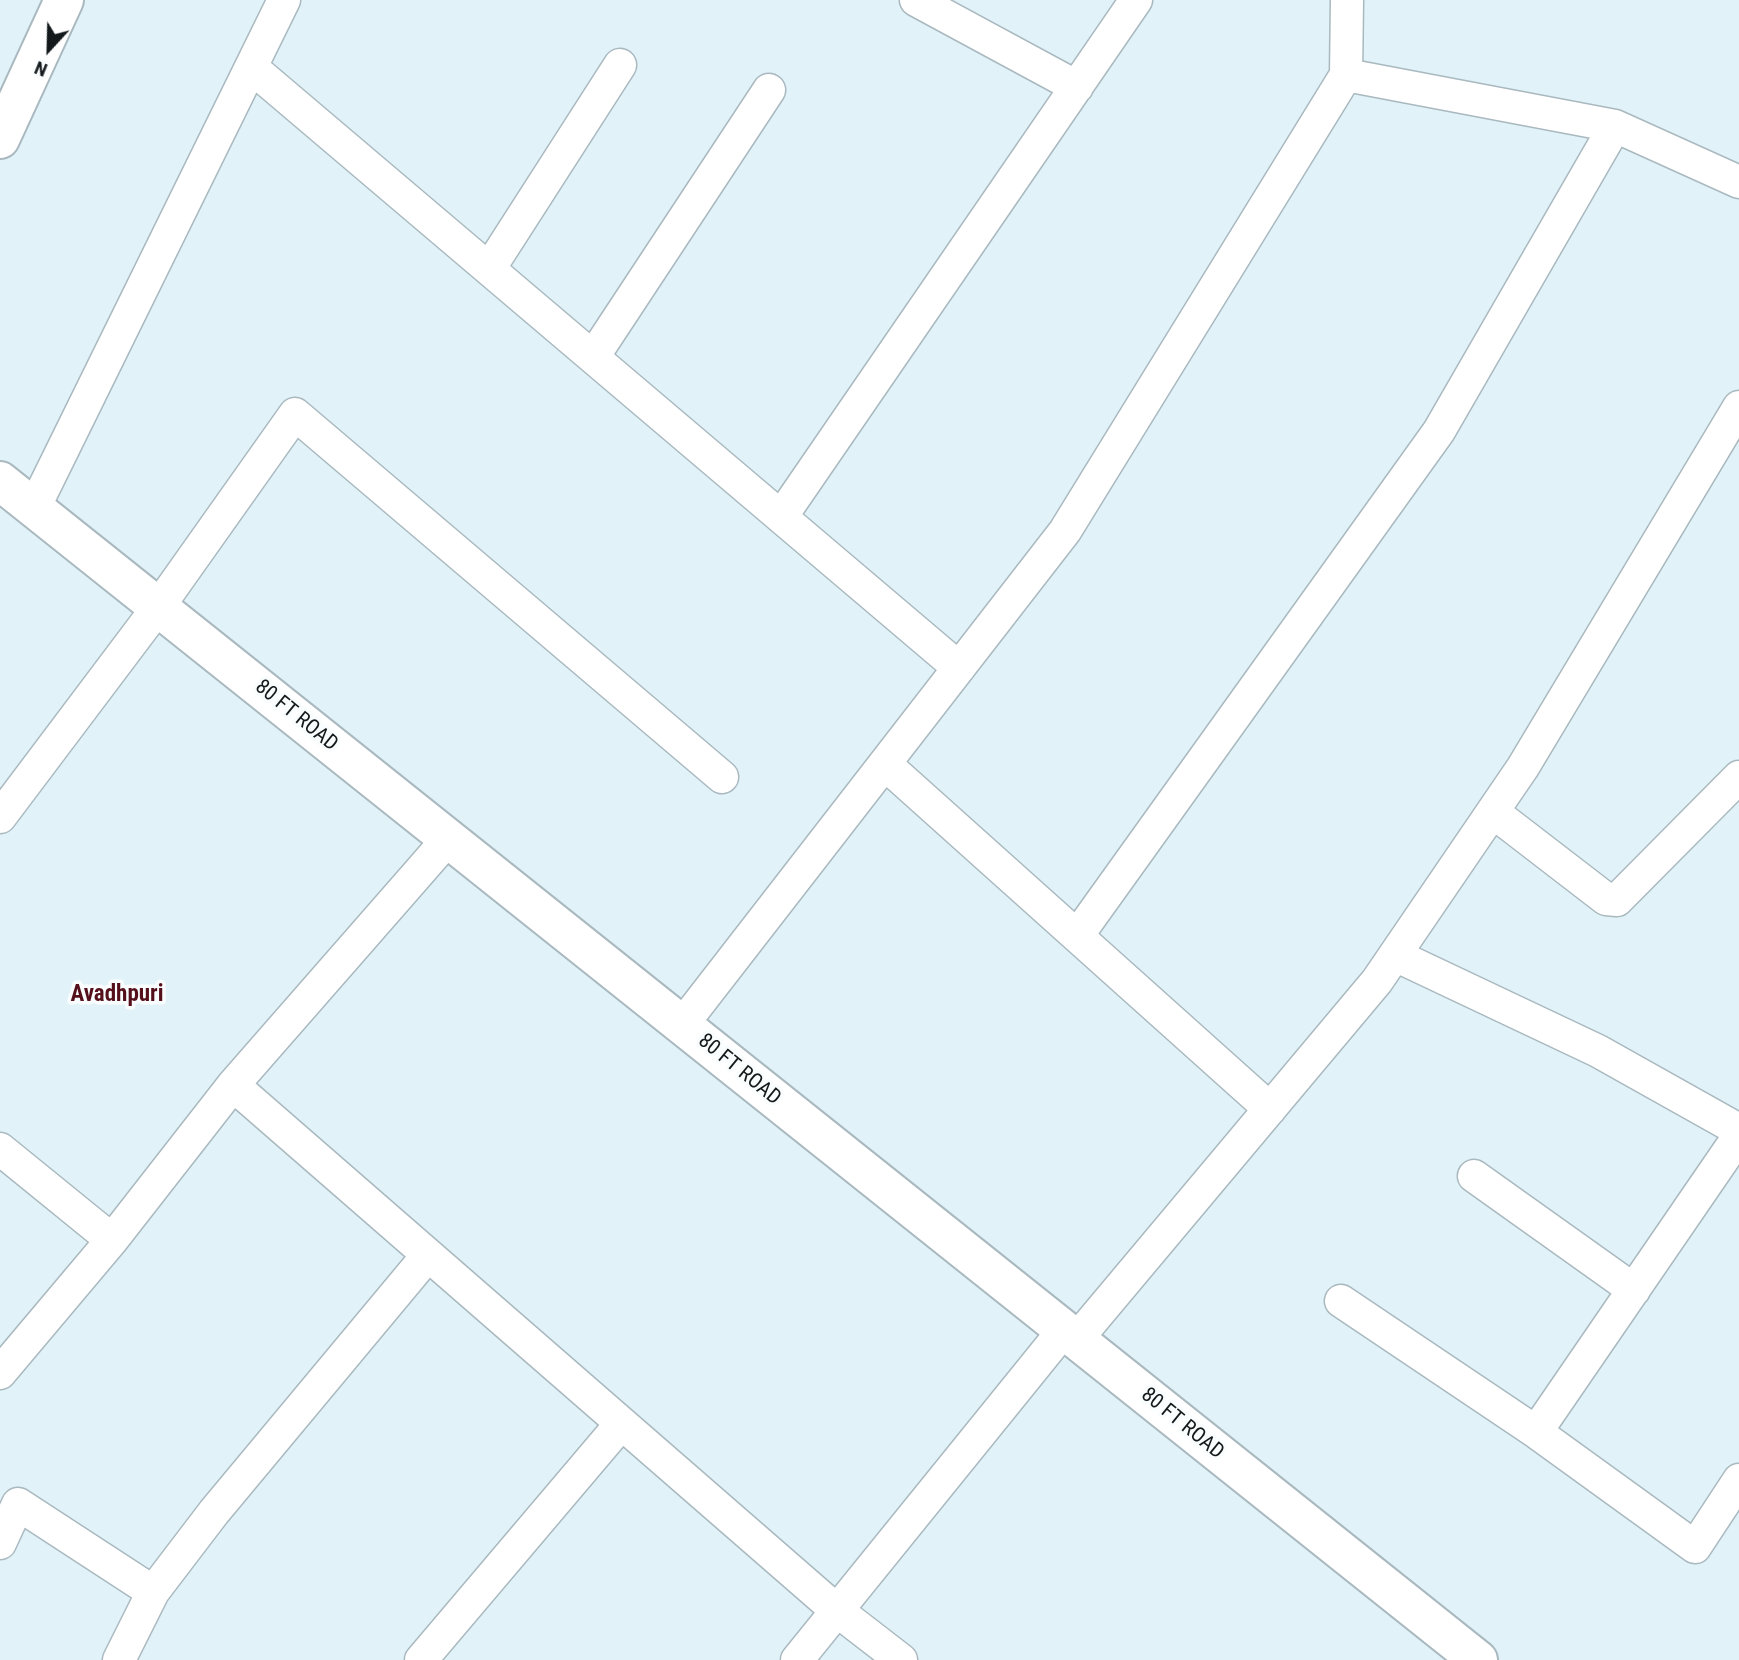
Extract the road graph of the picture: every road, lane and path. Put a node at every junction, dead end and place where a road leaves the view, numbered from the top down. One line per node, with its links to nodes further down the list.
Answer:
1 (64, 0): 12 (street)
2 (284, 0): 7 (street)
3 (916, 0): 9 (street)
4 (1136, 0): 9 (street)
5 (1347, 0): 8 (street)
6 (620, 65): 14 (street)
7 (251, 67): 14 (street); 18 (street)
8 (1346, 75): 11 (street); 21 (street)
9 (1076, 87): 19 (street)
10 (769, 90): 15 (street)
11 (1615, 126): 13 (street); 28 (street)
12 (0, 139)
13 (1739, 182)
14 (489, 269): 15 (street)
15 (593, 358): 19 (street)
16 (1739, 407): 25 (street)
17 (0, 481): 18 (street, 80 FT ROAD)
18 (34, 508): 20 (street, 80 FT ROAD)
19 (781, 517): 21 (street)
20 (159, 607): 23 (street); 26 (street); 27 (street, 80 FT ROAD)
21 (959, 668): 22 (street)
22 (884, 764): 28 (street); 30 (street)
23 (722, 777)
24 (1739, 777): 25 (street)
25 (1493, 812): 29 (street)
26 (0, 817)
27 (449, 838): 30 (street, 80 FT ROAD); 31 (street)
28 (1077, 936): 32 (street)
29 (1395, 956): 32 (street); 33 (street)
30 (682, 1025): 41 (street, 80 FT ROAD)
31 (233, 1085): 37 (street); 38 (street)
32 (1270, 1109): 41 (street)
33 (1739, 1130)
34 (1739, 1136): 39 (street)
35 (0, 1149): 37 (street)
36 (1474, 1175): 39 (street)
37 (112, 1240): 42 (street)
38 (428, 1255): 43 (street); 48 (street)
39 (1634, 1290): 44 (street)
40 (1341, 1301): 44 (street)
41 (1070, 1335): 49 (street); 54 (street, 80 FT ROAD)
42 (0, 1374)
43 (621, 1424): 49 (street); 51 (street)
44 (1536, 1432): 45 (street)
45 (1739, 1480)
46 (9, 1496): 47 (street); 48 (street)
47 (0, 1543)
48 (153, 1592): 50 (street)
49 (835, 1609): 52 (street); 53 (street)
50 (119, 1660)
51 (421, 1660)
52 (797, 1660)
53 (901, 1660)
54 (1478, 1660)

